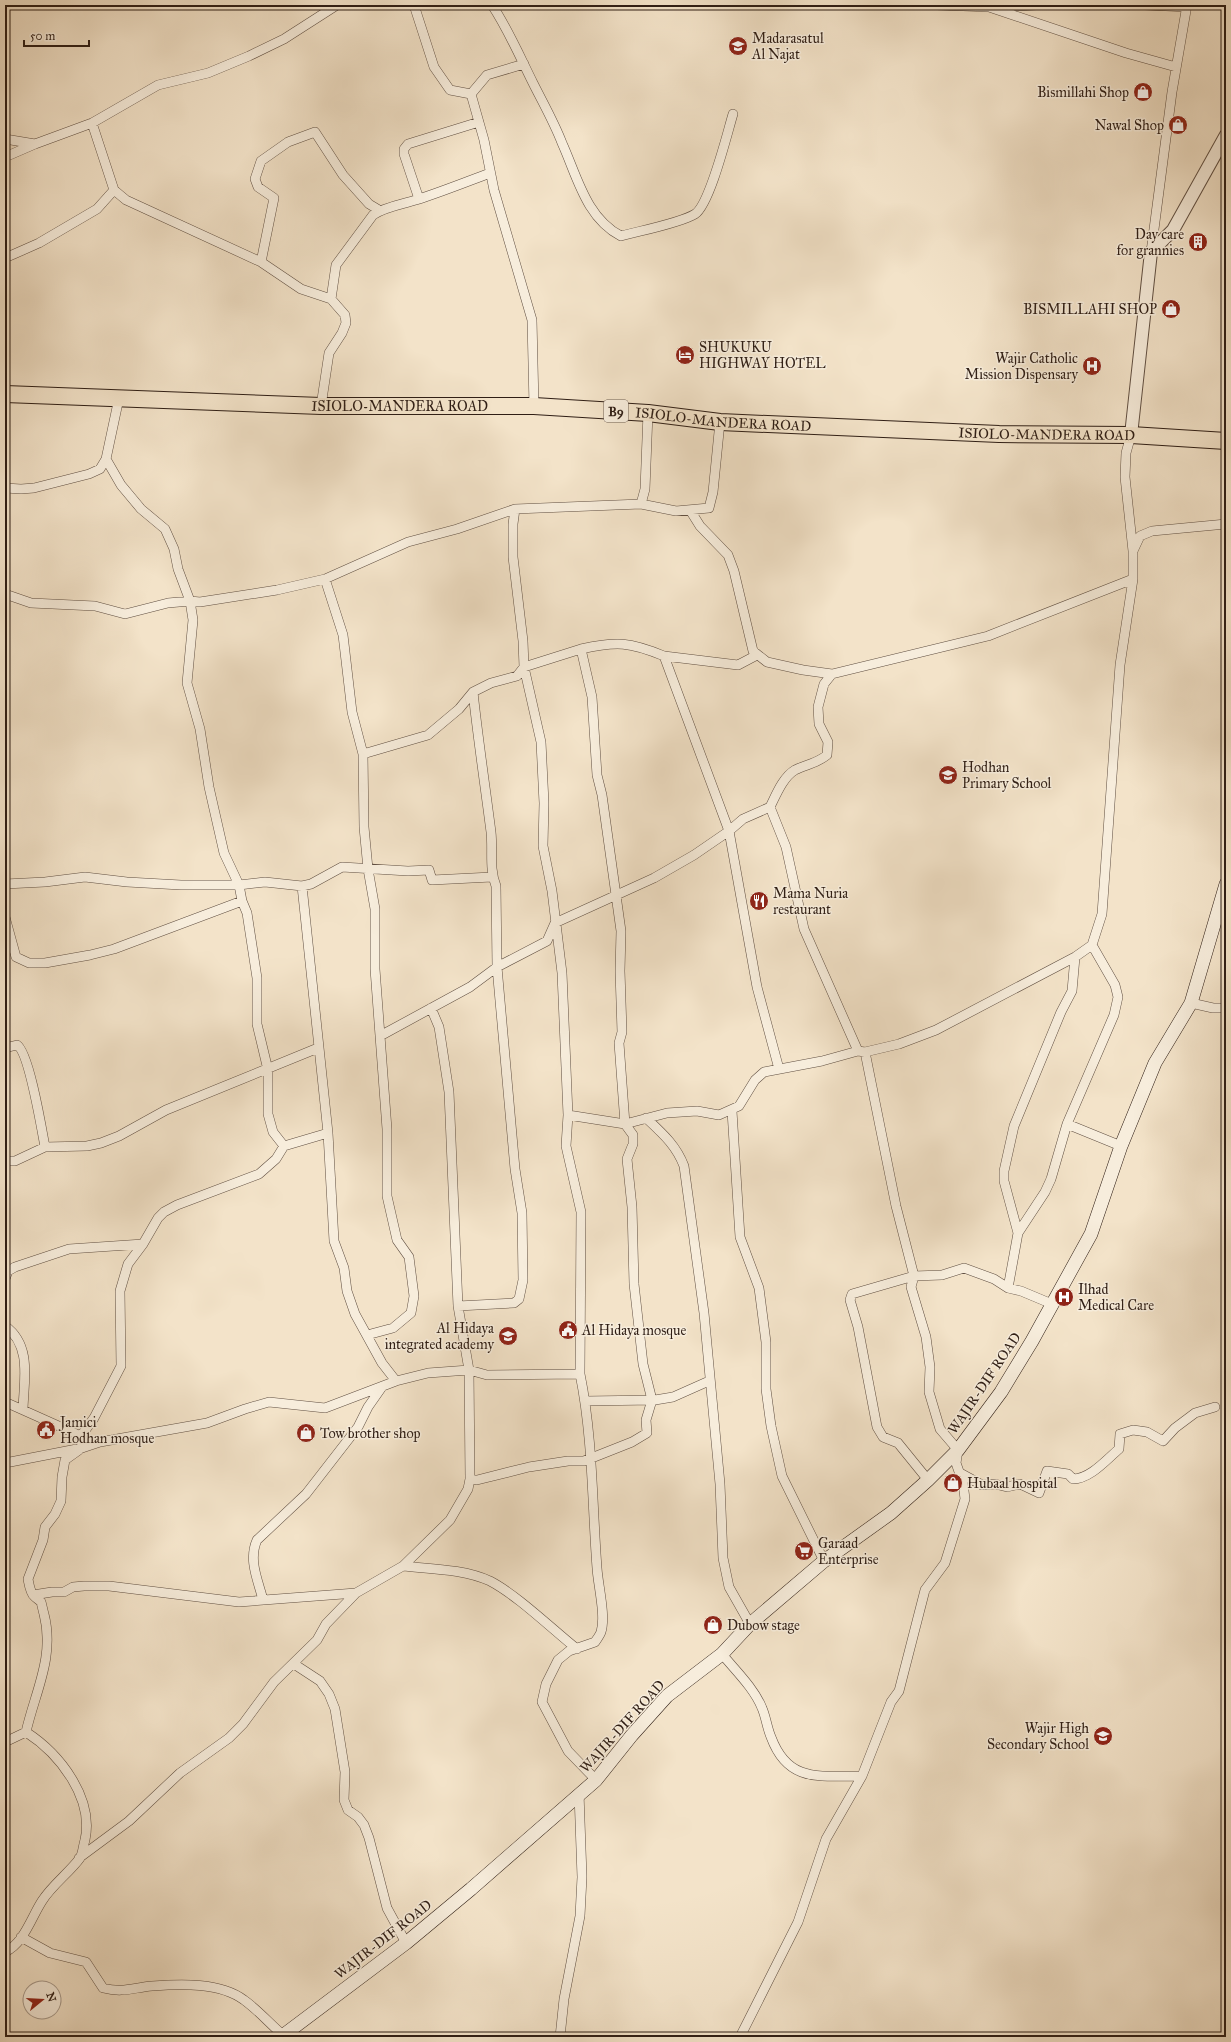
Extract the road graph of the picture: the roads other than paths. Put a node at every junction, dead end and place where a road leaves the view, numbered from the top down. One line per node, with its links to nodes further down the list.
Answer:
1 (337, 5): 14 (street)
2 (414, 5): 11 (street)
3 (492, 5): 9 (street)
4 (937, 5): 8 (street)
5 (1036, 5): 8 (street)
6 (1145, 5): 7 (street)
7 (1187, 6): 10 (street)
8 (989, 7): 10 (street)
9 (524, 64): 11 (street); 12 (street)
10 (1176, 66): 23 (street)
11 (471, 94): 13 (street)
12 (733, 114)
13 (478, 122): 19 (street); 21 (street)
14 (92, 123): 17 (street); 20 (street)
15 (1226, 135): 23 (street)
16 (5, 139): 17 (street)
17 (35, 144): 18 (street)
18 (5, 157)
19 (490, 173): 21 (street); 30 (street)
20 (114, 190): 24 (street); 25 (street)
21 (418, 199): 22 (street)
22 (379, 210): 25 (street); 26 (street)
23 (1151, 252): 33 (street)
24 (5, 258)
25 (261, 262): 26 (street)
26 (331, 299): 29 (street)
27 (5, 394): 28 (highway, ISIOLO-MANDERA ROAD / B9)
28 (119, 398): 29 (highway, ISIOLO-MANDERA ROAD / B9); 35 (street)
29 (321, 406): 30 (highway, ISIOLO-MANDERA ROAD / B9)
30 (534, 406): 31 (highway, ISIOLO-MANDERA ROAD / B9)
31 (648, 412): 32 (highway, ISIOLO-MANDERA ROAD / B9); 37 (street)
32 (720, 422): 33 (highway, ISIOLO-MANDERA ROAD / B9); 39 (street)
33 (1131, 435): 34 (highway, ISIOLO-MANDERA ROAD / B9); 41 (street)
34 (1226, 441)
35 (106, 459): 36 (street); 45 (street)
36 (5, 488)
37 (641, 504): 38 (street); 39 (street)
38 (515, 509): 42 (street); 49 (street)
39 (690, 510): 47 (street)
40 (1226, 524): 41 (street)
41 (1133, 552): 43 (street)
42 (325, 579): 45 (street); 52 (street)
43 (1133, 579): 50 (street); 66 (street)
44 (5, 594): 45 (street)
45 (190, 601): 59 (street)
46 (581, 649): 48 (street); 49 (street); 61 (street)
47 (757, 655): 48 (street); 50 (street)
48 (664, 656): 54 (street)
49 (524, 667): 51 (street); 65 (street)
50 (832, 674): 53 (street)
51 (473, 692): 52 (street); 56 (street)
52 (363, 754): 55 (street)
53 (770, 807): 54 (street); 75 (street)
54 (729, 832): 61 (street); 76 (street)
55 (368, 869): 56 (street); 60 (street); 72 (street)
56 (492, 877): 68 (street)
57 (5, 884): 59 (street)
58 (1226, 884): 63 (main road, WAJIR-DIF ROAD)
59 (239, 885): 60 (street); 62 (street)
60 (302, 886): 74 (street)
61 (616, 894): 65 (street); 81 (street)
62 (242, 901): 64 (street); 77 (street)
63 (1223, 908): 69 (main road, WAJIR-DIF ROAD)
64 (5, 916)
65 (555, 923): 68 (street); 79 (street)
66 (1092, 945): 67 (street); 82 (street)
67 (1074, 957): 75 (street); 88 (street)
68 (497, 967): 70 (street); 94 (street)
69 (1191, 1003): 71 (street); 85 (main road, WAJIR-DIF ROAD)
70 (431, 1008): 72 (street); 94 (street)
71 (1226, 1008)
72 (380, 1036): 96 (street)
73 (5, 1048): 86 (street)
74 (318, 1048): 77 (street); 83 (street)
75 (862, 1051): 76 (street); 90 (street)
76 (779, 1069): 78 (street)
77 (268, 1070): 84 (street); 86 (street)
78 (732, 1110): 80 (street); 115 (street)
79 (568, 1114): 81 (street); 98 (street)
80 (646, 1118): 81 (street); 99 (street)
81 (625, 1124): 102 (street)
82 (1067, 1124): 85 (street); 88 (street)
83 (328, 1133): 84 (street); 96 (street)
84 (284, 1146): 89 (street)
85 (1121, 1146): 93 (main road, WAJIR-DIF ROAD)
86 (45, 1147): 87 (street)
87 (5, 1161)
88 (1018, 1233): 92 (street)
89 (143, 1244): 91 (street); 107 (street)
90 (914, 1276): 92 (street); 109 (street); 114 (street)
91 (5, 1279)
92 (1008, 1288): 93 (street)
93 (1052, 1304): 109 (main road, WAJIR-DIF ROAD)
94 (458, 1306): 97 (street)
95 (5, 1326): 106 (street)
96 (368, 1335): 100 (street)
97 (468, 1370): 98 (street); 100 (street); 113 (street)
98 (580, 1374): 103 (street)
99 (710, 1380): 102 (street); 120 (street)
100 (396, 1381): 101 (street)
101 (382, 1386): 108 (street); 119 (street)
102 (652, 1400): 103 (street); 110 (street)
103 (585, 1401): 110 (street)
104 (5, 1402): 106 (street)
105 (1215, 1407): 112 (street)
106 (23, 1409): 107 (street)
107 (81, 1436): 108 (street)
108 (82, 1448): 111 (street); 118 (street)
109 (958, 1450): 112 (street); 114 (main road, WAJIR-DIF ROAD)
110 (592, 1457): 113 (street); 121 (street)
111 (5, 1463)
112 (960, 1473): 126 (street)
113 (470, 1479): 116 (street)
114 (928, 1480): 115 (main road, WAJIR-DIF ROAD)
115 (824, 1561): 120 (main road, WAJIR-DIF ROAD)
116 (403, 1566): 117 (street); 121 (street)
117 (356, 1593): 119 (street); 123 (street)
118 (33, 1595): 119 (street); 124 (street)
119 (263, 1600)
120 (750, 1624): 122 (main road, WAJIR-DIF ROAD)
121 (577, 1649): 127 (street)
122 (722, 1654): 126 (street); 127 (main road, WAJIR-DIF ROAD)
123 (294, 1664): 129 (street); 131 (street)
124 (26, 1732): 125 (street); 129 (street)
125 (5, 1742)
126 (862, 1776): 134 (street)
127 (596, 1780): 128 (main road, WAJIR-DIF ROAD)
128 (579, 1794): 131 (main road, WAJIR-DIF ROAD); 135 (street)
129 (79, 1858): 130 (street)
130 (21, 1937): 132 (street); 133 (street)
131 (406, 1943): 133 (main road, WAJIR-DIF ROAD)
132 (5, 1952)
133 (282, 2036)
134 (743, 2036)
135 (560, 2037)

